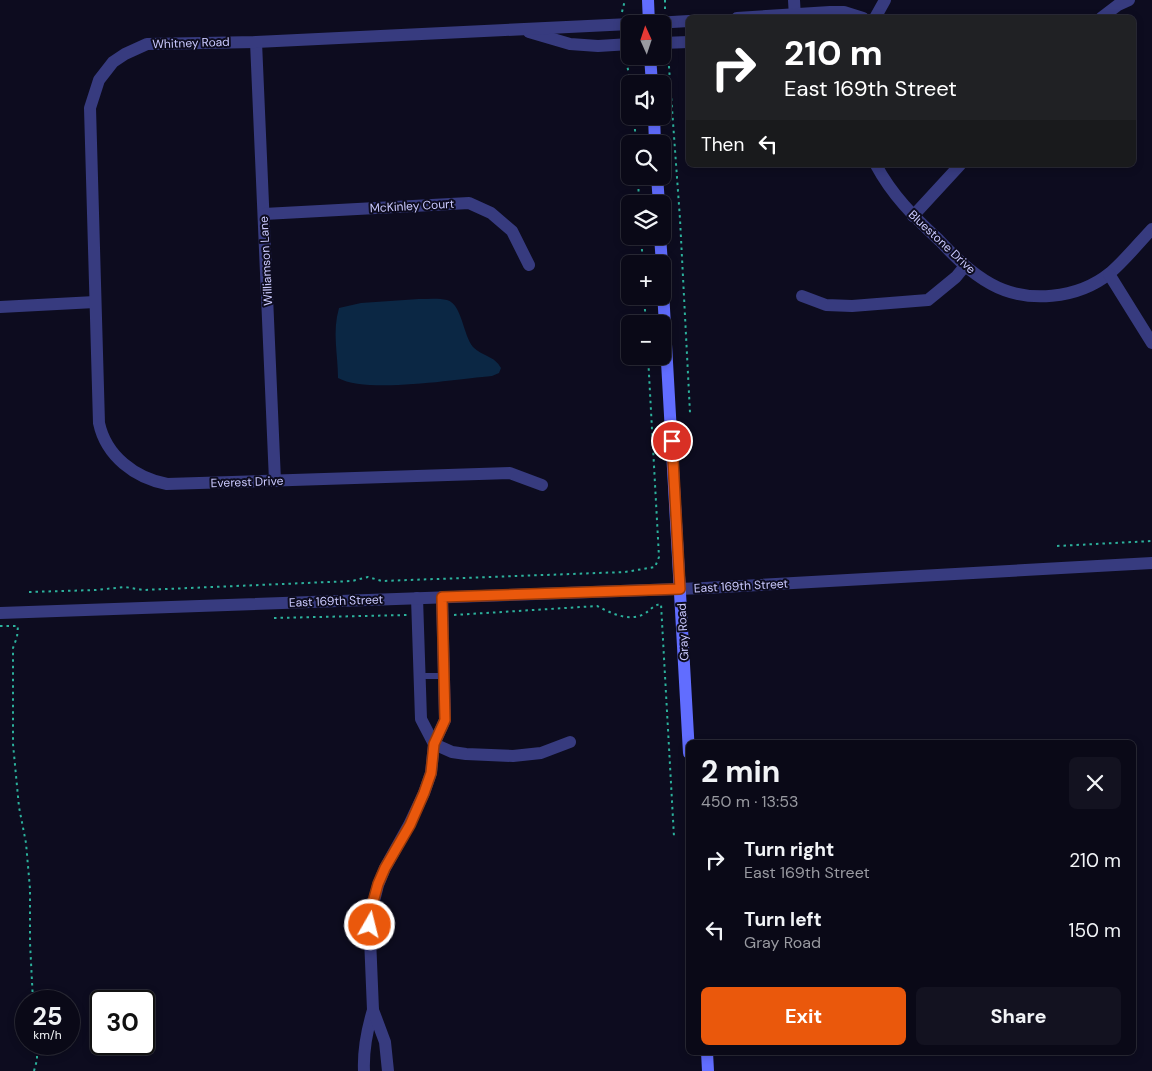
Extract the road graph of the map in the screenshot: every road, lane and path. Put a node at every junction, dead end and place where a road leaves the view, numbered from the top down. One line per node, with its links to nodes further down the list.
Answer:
1 (648, 0): 6 (street)
2 (665, 0): 7 (path)
3 (794, 0): 8 (street)
4 (885, 0): 11 (street)
5 (1129, 0): 12 (street)
6 (649, 15)
7 (666, 15)
8 (795, 15)
9 (807, 15): 10 (street)
10 (854, 15)
11 (877, 15)
12 (1106, 15)
13 (686, 21): 14 (street)
14 (671, 22)
15 (621, 24): 16 (street, Whitney Road)
16 (520, 30): 17 (street, Whitney Road); 20 (street, Whitney Road)
17 (256, 42): 24 (street, Williamson Lane); 31 (street, Whitney Road)
18 (686, 42): 19 (street)
19 (671, 43)
20 (621, 45)
21 (667, 65): 36 (path)
22 (877, 167): 25 (street, Bluestone Drive)
23 (958, 167): 25 (street)
24 (264, 214): 27 (street, McKinley Court); 37 (street, Williamson Lane)
25 (913, 216): 28 (street, Bluestone Drive)
26 (1152, 229): 29 (street, Bluestone Drive)
27 (529, 265)
28 (965, 266): 29 (street, Bluestone Drive); 30 (street)
29 (1109, 274): 34 (street)
30 (802, 296)
31 (96, 302): 33 (street); 37 (street, Everest Drive)
32 (664, 305): 42 (street, Gray Road)
33 (0, 307)
34 (1152, 343)
35 (648, 365): 43 (path)
36 (690, 413)
37 (275, 481): 38 (street, Everest Drive)
38 (542, 485)
39 (1152, 541): 40 (path)
40 (1058, 546)
41 (1152, 563): 42 (street, East 169th Street)
42 (680, 589): 44 (street, East 169th Street); 53 (street, Gray Road)
43 (29, 592)
44 (442, 597): 45 (street, East 169th Street); 48 (street)
45 (416, 598): 46 (street, East 169th Street); 47 (street)
46 (0, 613)
47 (417, 615): 49 (path); 51 (street)
48 (442, 615): 52 (street); 56 (path)
49 (274, 618)
50 (0, 626): 57 (path)
51 (420, 676): 52 (lane); 55 (street)
52 (443, 676): 55 (street)
53 (688, 740)
54 (570, 742): 55 (street)
55 (434, 744): 58 (street)
56 (674, 837)
57 (32, 990)
58 (373, 1010): 62 (street); 63 (street)
59 (37, 1055): 61 (path)
60 (707, 1055): 64 (street)
61 (34, 1071)
62 (364, 1071)
63 (388, 1071)
64 (708, 1071)

